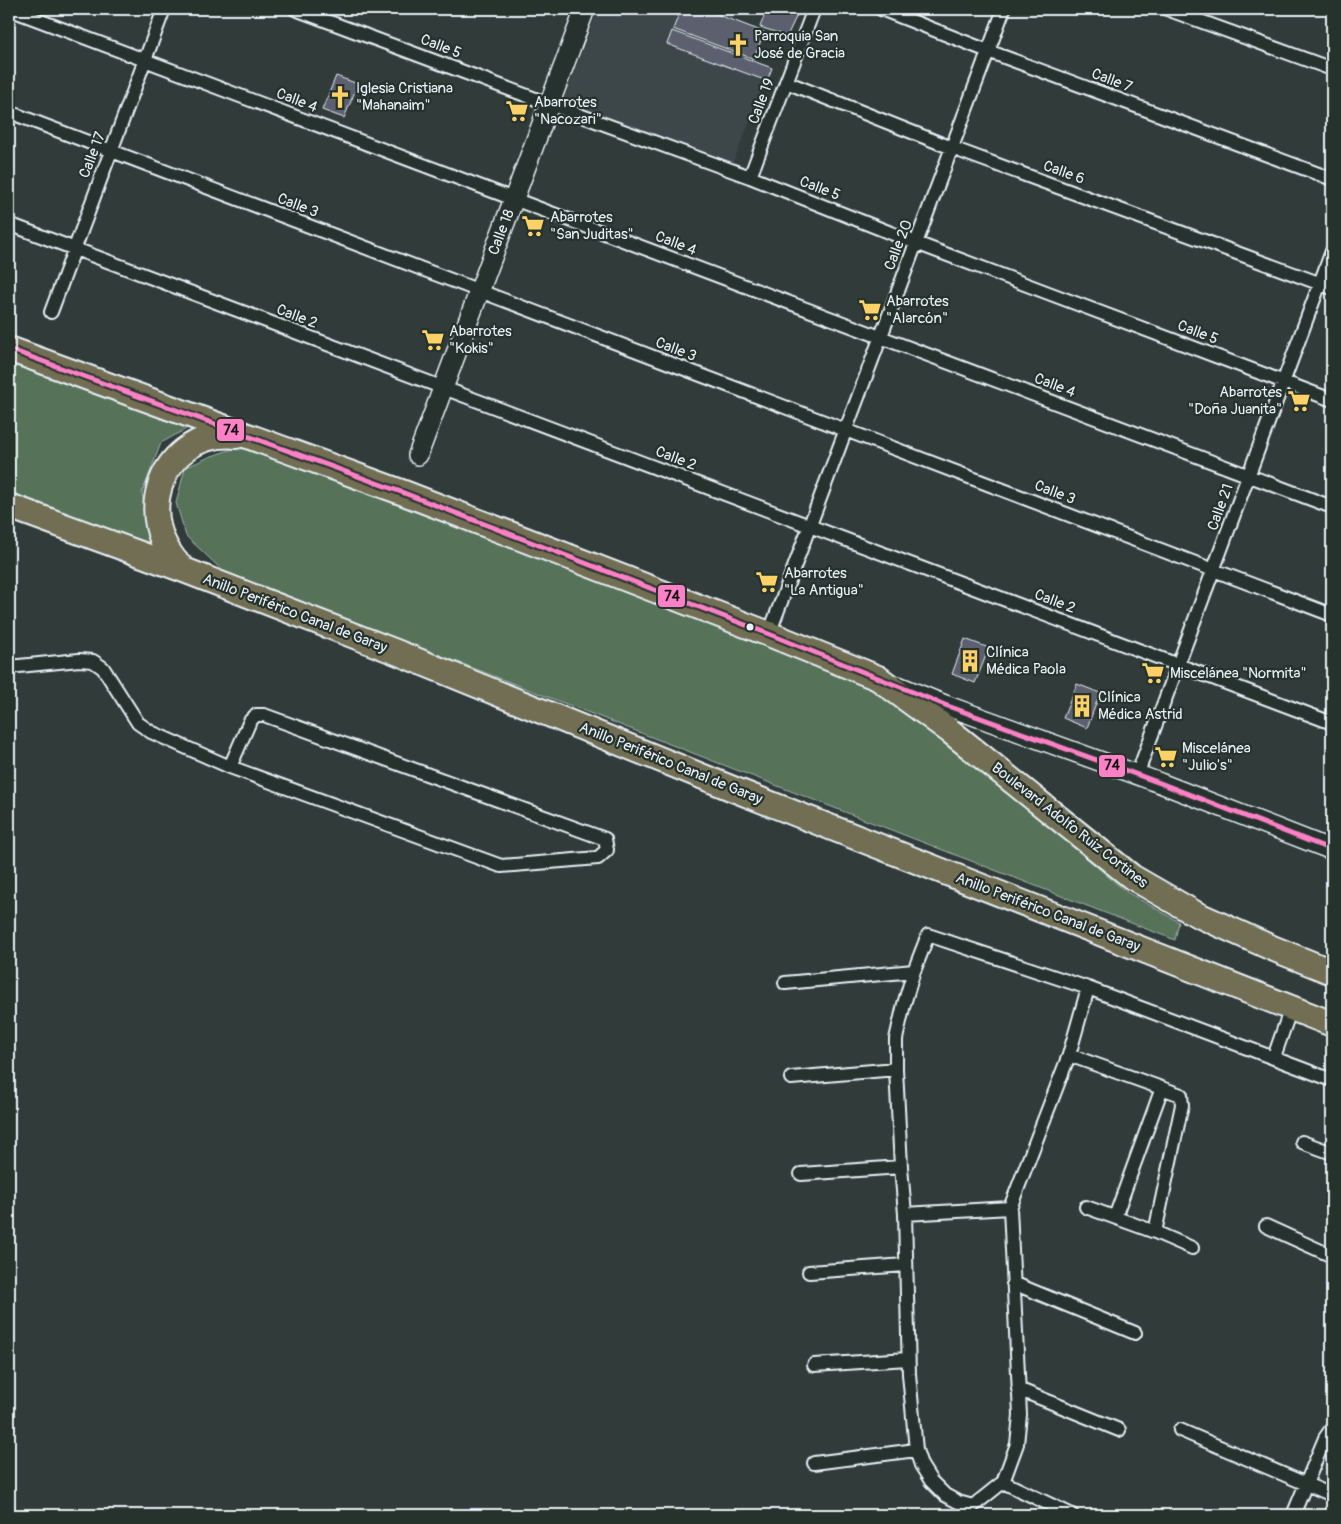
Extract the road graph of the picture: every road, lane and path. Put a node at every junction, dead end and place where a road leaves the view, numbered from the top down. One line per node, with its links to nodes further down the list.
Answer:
1 (9, 9): 10 (street, Calle 4)
2 (164, 9): 10 (street, Calle 17)
3 (295, 9): 13 (street, Calle 5)
4 (585, 9): 13 (street, Calle 18)
5 (814, 9): 12 (street, Calle 19)
6 (881, 9): 9 (street, Calle 7)
7 (1004, 9): 9 (street, Calle 20)
8 (1167, 9): 11 (street)
9 (988, 51): 15 (street, Calle 20); 18 (street, Calle 7)
10 (145, 60): 16 (street, Calle 17); 19 (street, Calle 4)
11 (1332, 69)
12 (786, 82): 15 (street, Calle 6); 17 (street, Calle 19)
13 (549, 104): 17 (street, Calle 5); 19 (street, Calle 18)
14 (9, 112): 16 (street, Calle 3)
15 (952, 148): 21 (street, Calle 20); 24 (street, Calle 6)
16 (111, 151): 22 (street, Calle 17); 25 (street, Calle 3)
17 (750, 178): 21 (street, Calle 5)
18 (1332, 180)
19 (514, 199): 25 (street, Calle 18); 27 (street, Calle 4)
20 (9, 224): 22 (street, Calle 2)
21 (916, 243): 27 (street, Calle 20); 29 (street, Calle 5)
22 (74, 249): 26 (street, Calle 17); 30 (street, Calle 2)
23 (1332, 251): 24 (street, Calle 21)
24 (1326, 286): 29 (street, Calle 21)
25 (479, 291): 30 (street, Calle 18); 32 (street, Calle 3)
26 (50, 312)
27 (881, 337): 32 (street, Calle 20); 35 (street, Calle 4)
28 (9, 349): 33 (highway)
29 (1284, 382): 31 (street, Calle 5); 35 (street, Calle 21)
30 (443, 388): 34 (street, Calle 18); 38 (street, Calle 2)
31 (1332, 400)
32 (846, 430): 38 (street, Calle 20); 40 (street, Calle 3)
33 (256, 440): 39 (highway); 42 (highway)
34 (418, 454)
35 (1249, 475): 37 (street, Calle 4); 40 (street, Calle 21)
36 (9, 506): 39 (highway, Anillo Periférico Canal de Garay)
37 (1332, 507)
38 (810, 526): 42 (street, Calle 20); 43 (street, Calle 2)
39 (184, 570): 54 (highway, Anillo Periférico Canal de Garay)
40 (1214, 570): 41 (street, Calle 3); 43 (street, Calle 21)
41 (1332, 615)
42 (769, 634): 45 (highway)
43 (1178, 665): 46 (street, Calle 2); 48 (street, Calle 21)
44 (9, 667): 47 (street)
45 (878, 678): 48 (street); 51 (highway, Boulevard Adolfo Ruiz Cortines)
46 (1332, 723)
47 (230, 767): 47 (street)
48 (1137, 775): 49 (street)
49 (1332, 850)
50 (914, 971): 52 (street); 53 (street); 58 (street)
51 (1332, 972)
52 (785, 983)
53 (1088, 988): 56 (street); 57 (street)
54 (1290, 1008): 55 (highway, Anillo Periférico Canal de Garay); 57 (street)
55 (1332, 1024)
56 (1069, 1054): 61 (street); 67 (street)
57 (1274, 1057): 60 (street)
58 (896, 1069): 59 (street); 64 (street)
59 (791, 1078)
60 (1332, 1080)
61 (1162, 1088): 69 (street); 71 (street)
62 (1302, 1142): 63 (street)
63 (1332, 1153)
64 (900, 1167): 65 (street); 68 (street)
65 (801, 1174)
66 (1086, 1207): 69 (street)
67 (1010, 1208): 68 (street); 76 (street)
68 (905, 1214): 74 (street)
69 (1115, 1217): 71 (street)
70 (1266, 1226): 73 (street)
71 (1155, 1232): 72 (street)
72 (1192, 1248)
73 (1332, 1256)
74 (906, 1265): 75 (street); 78 (street)
75 (809, 1272)
76 (1013, 1283): 77 (street); 80 (street)
77 (1135, 1334)
78 (908, 1359): 79 (street); 84 (street)
79 (814, 1365)
80 (1018, 1389): 82 (street); 86 (street)
81 (1332, 1428): 87 (street)
82 (1119, 1430)
83 (1180, 1430): 87 (street)
84 (916, 1450): 85 (street); 89 (street)
85 (814, 1463)
86 (1003, 1482): 89 (street); 90 (street)
87 (1307, 1484): 88 (street); 91 (street)
88 (1332, 1494)
89 (972, 1511)
90 (1072, 1515)
91 (1293, 1515)

